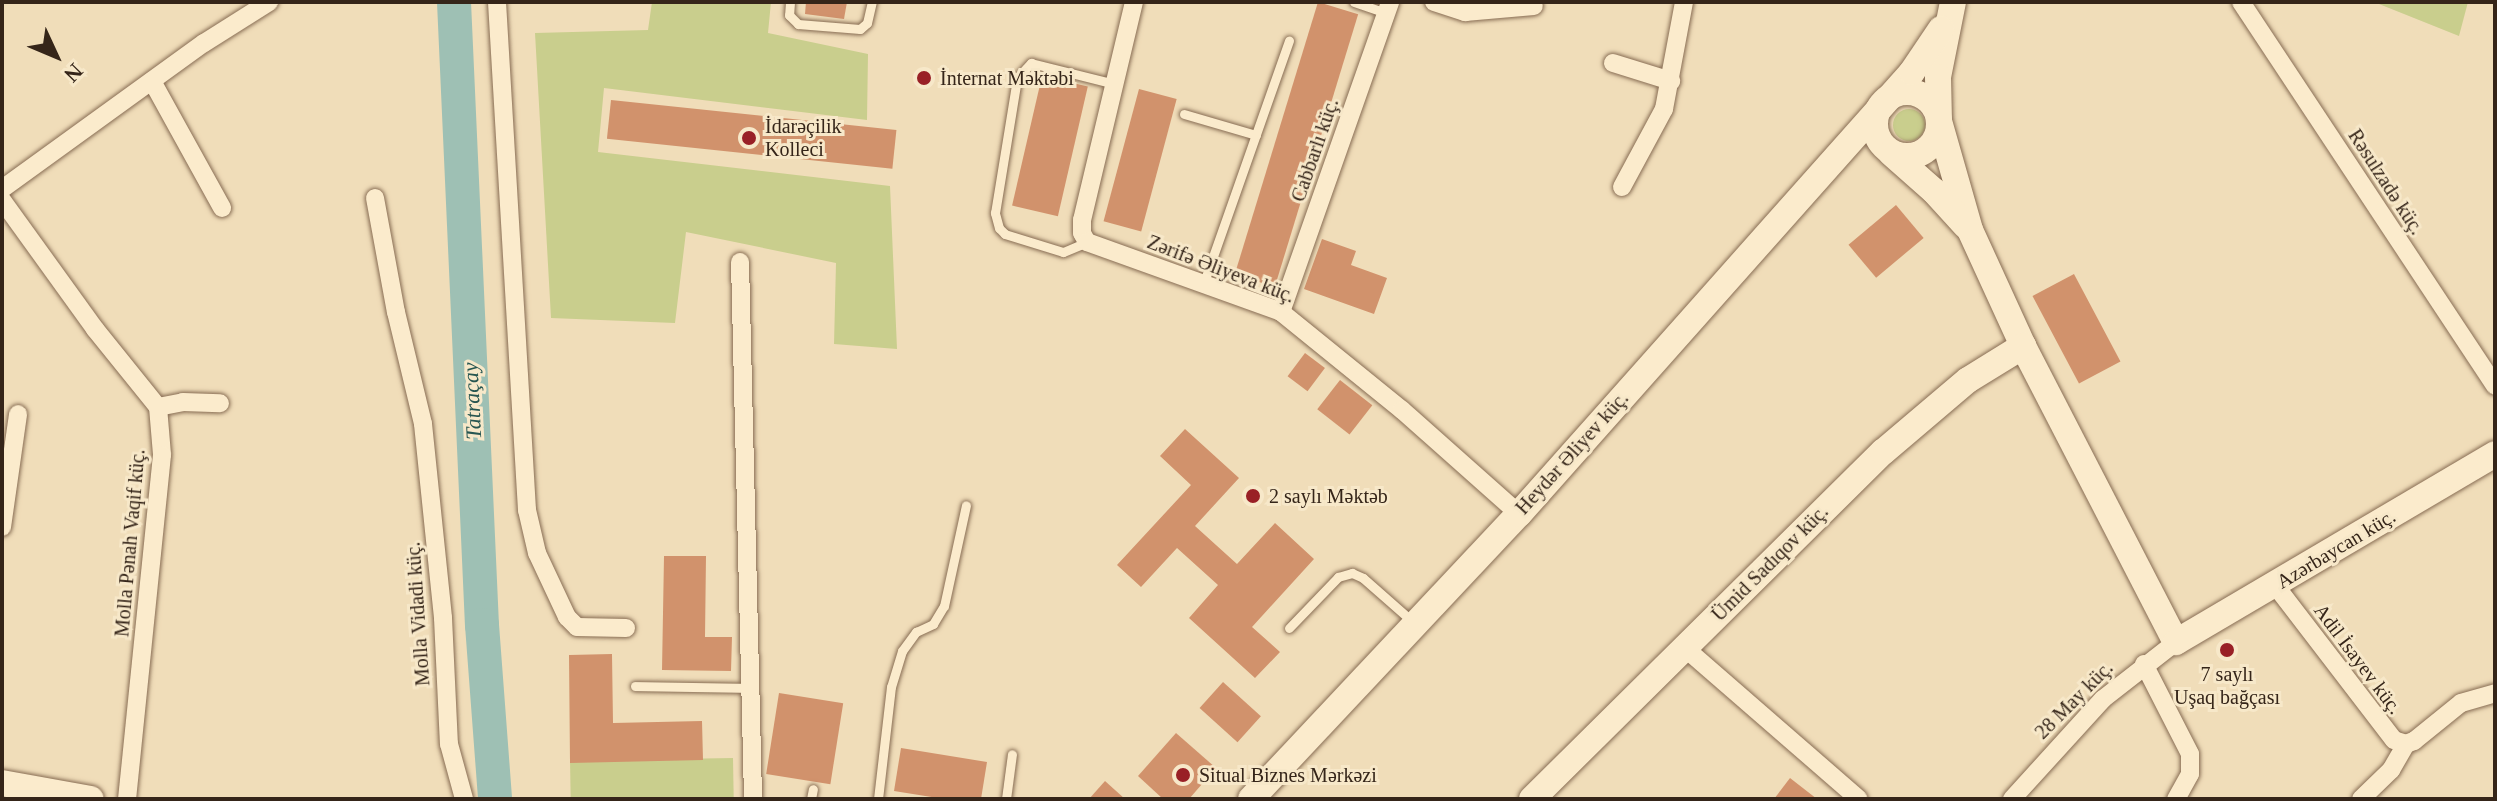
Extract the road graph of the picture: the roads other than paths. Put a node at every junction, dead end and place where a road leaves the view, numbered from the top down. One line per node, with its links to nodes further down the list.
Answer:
1 (269, 2): 15 (street)
2 (497, 2): 44 (street)
3 (790, 2): 4 (lane)
4 (872, 2)
5 (1134, 2): 17 (street)
6 (1354, 2): 11 (lane)
7 (1434, 2): 10 (street)
8 (1684, 2): 16 (street)
9 (2241, 2): 34 (street, Rəsulzadə küç.)
10 (1534, 6)
11 (1388, 8): 32 (street, Cabbarlı küç.)
12 (1951, 9): 18 (main road, Heydər Əliyev küç.); 20 (main road)
13 (1289, 41): 21 (lane)
14 (1613, 63): 16 (street)
15 (152, 81): 24 (street); 27 (street)
16 (1671, 81): 23 (street)
17 (1115, 84): 29 (street); 29 (lane)
18 (1886, 100): 20 (main road); 22 (main road); 40 (main road, Heydər Əliyev küç.)
19 (1184, 114): 21 (lane)
20 (1939, 121): 22 (main road); 28 (main road)
21 (1256, 135): 31 (lane)
22 (1888, 150): 28 (main road)
23 (1622, 187)
24 (2, 189)
25 (375, 198): 57 (street, Molla Vidadi küç.)
26 (2, 200): 36 (street)
27 (222, 208)
28 (1970, 230): 33 (main road)
29 (1087, 242): 31 (street, Zərifə Əliyeva küç.)
30 (740, 262): 50 (street)
31 (1204, 282): 32 (street, Zərifə Əliyeva küç.)
32 (1281, 312): 40 (street, Zərifə Əliyeva küç.)
33 (2023, 346): 46 (main road); 47 (main road, Ümid Sadıqov küç.)
34 (2495, 386)
35 (220, 403): 36 (street)
36 (158, 407): 56 (street, Molla Pənah Vaqif küç.)
37 (18, 414): 41 (street)
38 (2495, 454): 42 (main road, Azərbaycan küç.)
39 (966, 505): 59 (lane)
40 (1519, 514): 43 (main road, Heydər Əliyev küç.)
41 (2, 527)
42 (2275, 585): 46 (main road, Azərbaycan küç.); 52 (street, Adil İsayev küç.)
43 (1416, 626): 45 (lane); 61 (main road, Heydər Əliyev küç.)
44 (626, 628)
45 (1289, 628)
46 (2176, 642): 48 (street, 28 May küç.)
47 (1685, 648): 62 (main road, Ümid Sadıqov küç.); 63 (street)
48 (2144, 664): 64 (street, 28 May küç.); 65 (street)
49 (635, 686): 50 (lane)
50 (750, 688): 58 (street)
51 (2495, 693): 52 (street)
52 (2406, 744): 66 (street)
53 (1012, 754): 60 (lane)
54 (2, 783): 55 (main road)
55 (91, 799)
56 (127, 799)
57 (464, 799)
58 (753, 799)
59 (878, 799)
60 (1006, 799)
61 (1251, 799)
62 (1532, 799)
63 (1859, 799)
64 (2012, 799)
65 (2176, 799)
66 (2361, 799)

